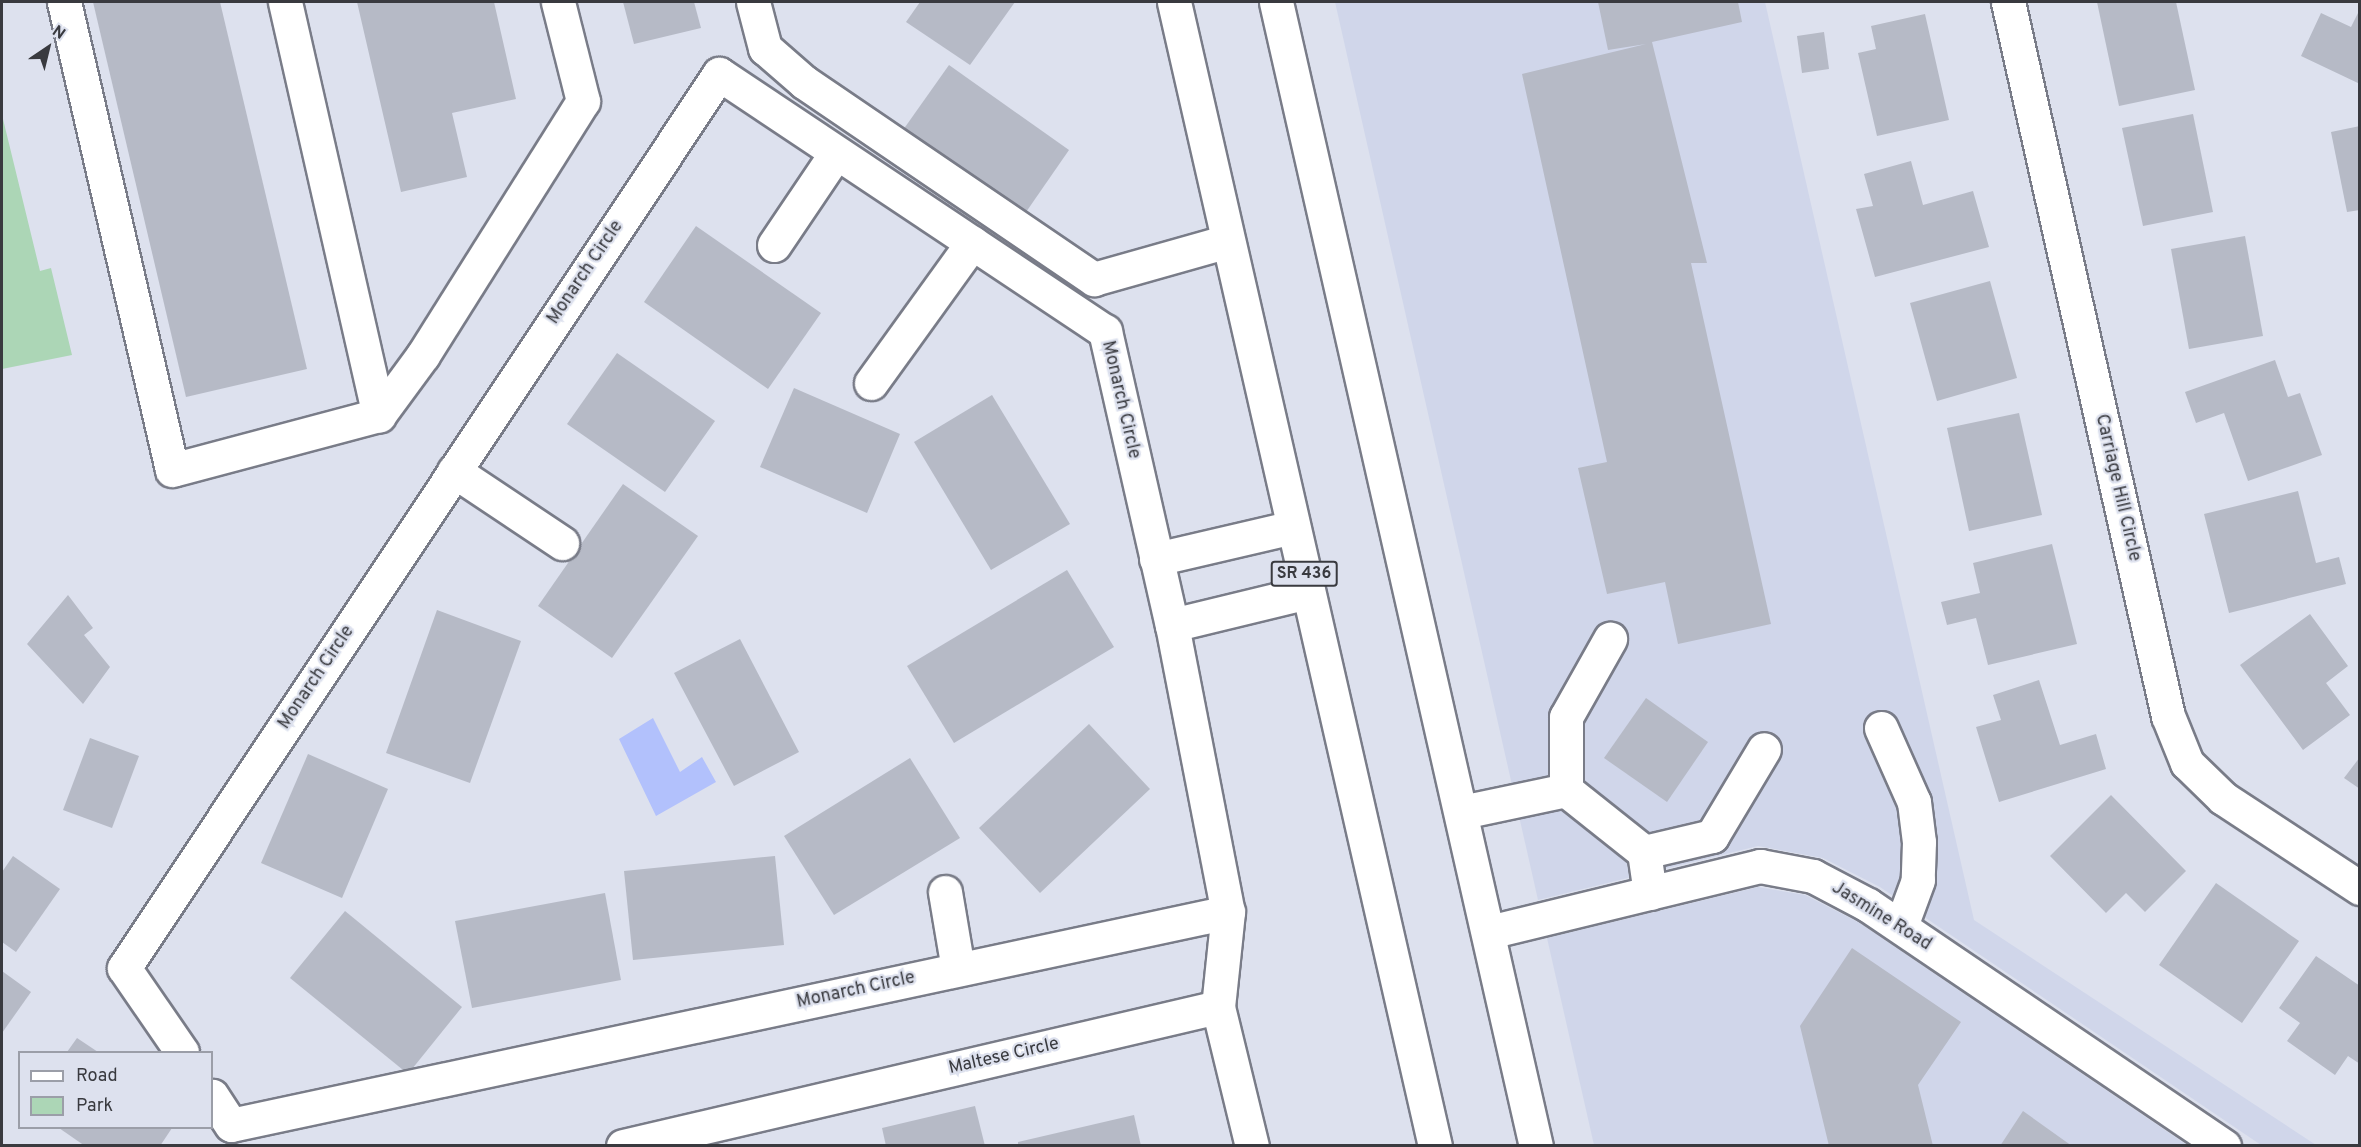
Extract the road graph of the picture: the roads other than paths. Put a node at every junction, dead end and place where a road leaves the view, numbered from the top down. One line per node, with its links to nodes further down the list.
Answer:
1 (64, 2): 13 (street)
2 (285, 2): 13 (street)
3 (558, 2): 13 (street)
4 (753, 2): 9 (street)
5 (1174, 2): 9 (street, SR 436)
6 (1276, 2): 24 (street)
7 (2008, 2): 26 (street, Carriage Hill Circle)
8 (836, 153): 10 (street, Monarch Circle); 11 (street); 14 (street, Monarch Circle)
9 (1228, 241): 15 (street, SR 436)
10 (972, 243): 12 (street); 17 (street, Monarch Circle)
11 (774, 245)
12 (871, 383)
13 (379, 415)
14 (454, 471): 16 (street); 34 (street, Monarch Circle)
15 (1293, 527): 17 (street); 18 (street, SR 436)
16 (562, 543)
17 (1156, 559): 19 (street, Monarch Circle)
18 (1308, 592): 19 (street); 39 (street, SR 436)
19 (1172, 625): 29 (street, Monarch Circle)
20 (1610, 639): 23 (street)
21 (1881, 728): 30 (street)
22 (1764, 749): 25 (street)
23 (1566, 790): 24 (street); 25 (street)
24 (1462, 812): 31 (street)
25 (1644, 852): 28 (street)
26 (2360, 888)
27 (945, 892): 32 (street)
28 (1650, 892): 30 (street, Jasmine Road); 31 (street, Jasmine Road)
29 (1228, 912): 32 (street, Monarch Circle); 33 (street)
30 (1901, 926): 41 (street, Jasmine Road)
31 (1489, 932): 40 (street)
32 (958, 969): 36 (street, Monarch Circle)
33 (1218, 1007): 37 (street, Maltese Circle); 38 (street)
34 (181, 1051)
35 (213, 1098): 36 (street, Monarch Circle)
36 (228, 1135)
37 (642, 1144)
38 (1252, 1146)
39 (1435, 1146)
40 (1536, 1146)
41 (2224, 1146)

